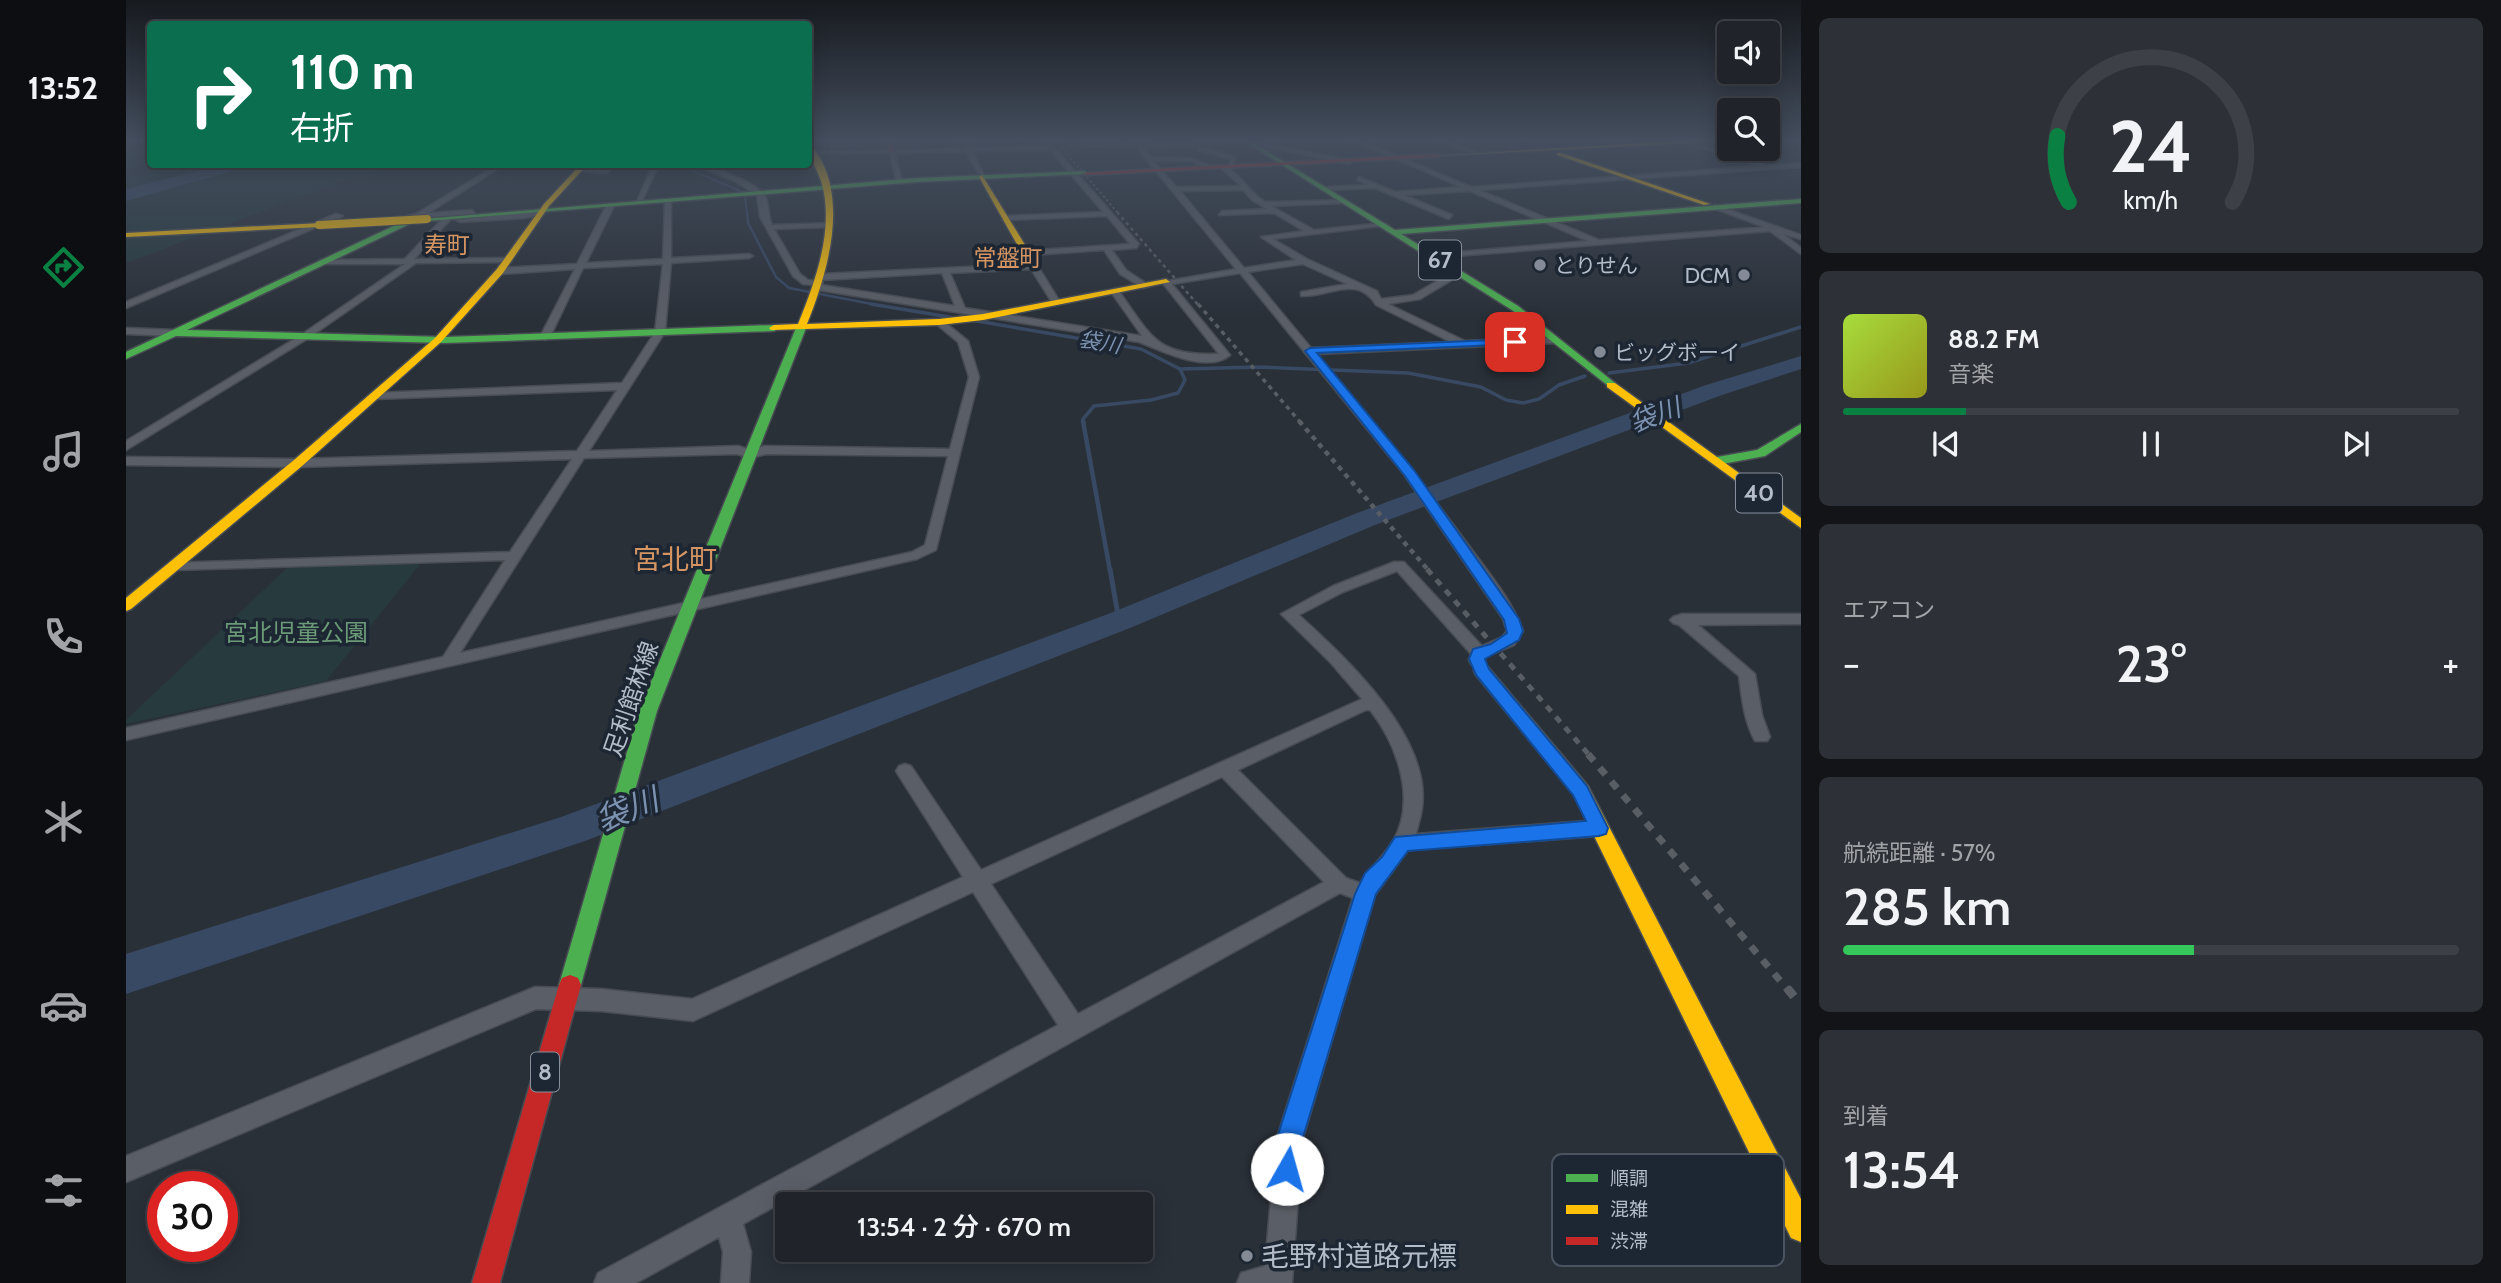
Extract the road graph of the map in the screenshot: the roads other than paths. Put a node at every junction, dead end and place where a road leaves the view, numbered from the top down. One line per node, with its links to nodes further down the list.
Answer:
1 (448, 199): 28 (street)
2 (553, 199): 23 (street)
3 (641, 199): 18 (street)
4 (691, 199): 15 (street)
5 (763, 199): 33 (street)
6 (827, 199): 32 (street, 足利館林線 / 8)
7 (994, 199): 27 (street)
8 (1095, 199): 25 (street)
9 (1184, 199): 51 (street)
10 (1256, 199): 19 (street)
11 (1342, 199): 16 (street, 67)
12 (1405, 199): 26 (street)
13 (1494, 199): 30 (street)
14 (1689, 199): 21 (street)
15 (668, 201): 18 (street); 46 (street)
16 (1345, 201): 19 (street); 34 (street, 67)
17 (1801, 201): 21 (street)
18 (639, 203): 20 (street)
19 (1264, 205): 22 (street)
20 (610, 206): 23 (street); 50 (street)
21 (1715, 208): 30 (street); 35 (street)
22 (1275, 211): 24 (street); 36 (street)
23 (541, 212): 28 (street); 29 (street); 49 (street)
24 (1222, 213)
25 (1109, 214): 27 (street); 40 (street)
26 (1448, 217)
27 (1005, 218): 44 (street)
28 (417, 219): 29 (street); 31 (street, bridge); 31 (street); 48 (street)
29 (446, 220): 45 (street)
30 (1545, 221): 34 (street); 39 (street)
31 (326, 222): 37 (street); 62 (street)
32 (830, 225): 33 (street); 57 (street, 足利館林線 / 8)
33 (769, 228): 57 (street)
34 (1390, 229): 36 (street); 43 (street, 67)
35 (1772, 229): 38 (street); 39 (street); 41 (street)
36 (1312, 232): 47 (street)
37 (126, 235)
38 (1801, 237)
39 (1598, 243): 43 (street)
40 (1107, 249): 44 (street); 56 (street)
41 (1801, 252)
42 (749, 256): 46 (street)
43 (1434, 256): 71 (street, 67)
44 (1029, 259): 52 (street); 61 (street)
45 (410, 261): 48 (street); 49 (street); 69 (street)
46 (667, 261): 50 (street); 67 (street)
47 (1304, 261): 51 (street); 55 (street)
48 (323, 262): 68 (street)
49 (504, 265): 50 (street); 72 (street)
50 (581, 266): 70 (street)
51 (1243, 270): 54 (street); 75 (street)
52 (945, 271): 57 (street); 64 (street)
53 (1447, 279): 60 (street)
54 (1166, 282): 56 (street); 73 (street)
55 (1356, 285): 59 (street); 60 (street)
56 (1146, 286): 58 (street)
57 (819, 287): 64 (street); 65 (street, 足利館林線 / 8)
58 (1115, 292): 61 (street); 73 (street)
59 (1304, 294)
60 (1378, 301): 74 (street)
61 (1056, 302): 63 (street)
62 (126, 304)
63 (988, 316): 64 (street); 73 (street)
64 (951, 318): 65 (street); 81 (street)
65 (803, 327): 67 (street); 82 (street, 足利館林線 / 8)
66 (126, 331): 68 (street)
67 (660, 332): 70 (street); 77 (street)
68 (175, 333): 69 (street); 76 (street)
69 (304, 337): 72 (street); 80 (street)
70 (545, 337): 72 (street)
71 (1555, 340): 74 (street); 85 (street, 67)
72 (438, 341): 78 (street)
73 (1150, 341)
74 (1462, 344): 75 (street)
75 (1310, 351): 94 (street)
76 (126, 356)
77 (625, 386): 78 (street); 83 (street)
78 (374, 396): 86 (street)
79 (1801, 428): 85 (street, 40)
80 (126, 446)
81 (956, 453): 82 (street); 91 (street)
82 (751, 454): 83 (street); 91 (street, 足利館林線 / 8)
83 (580, 455): 86 (street); 88 (street)
84 (126, 461): 86 (street)
85 (1717, 461): 87 (street, 40)
86 (298, 463): 89 (street)
87 (1801, 524)
88 (514, 556): 89 (street); 93 (street)
89 (174, 566): 90 (street)
90 (126, 606)
91 (687, 608): 93 (street); 105 (street, 足利館林線 / 8)
92 (1801, 620): 97 (street)
93 (450, 661): 96 (street)
94 (1481, 662): 95 (street); 100 (street)
95 (1376, 703): 98 (street); 101 (street)
96 (126, 734)
97 (1761, 737)
98 (1224, 767): 102 (street); 103 (street)
99 (905, 771): 102 (street)
100 (1599, 828): 101 (street); 107 (street)
101 (1402, 843): 104 (street)
102 (976, 879): 105 (street); 106 (street)
103 (1339, 884): 104 (street); 106 (street)
104 (1365, 894): 112 (street)
105 (566, 999): 108 (street); 113 (street, 足利館林線 / 8)
106 (1074, 1029): 110 (street)
107 (1764, 1154)
108 (126, 1169)
109 (1784, 1194): 111 (street)
110 (728, 1217): 114 (street); 115 (street)
111 (1801, 1228)
112 (1269, 1281)
113 (486, 1283)
114 (607, 1283)
115 (735, 1283)

